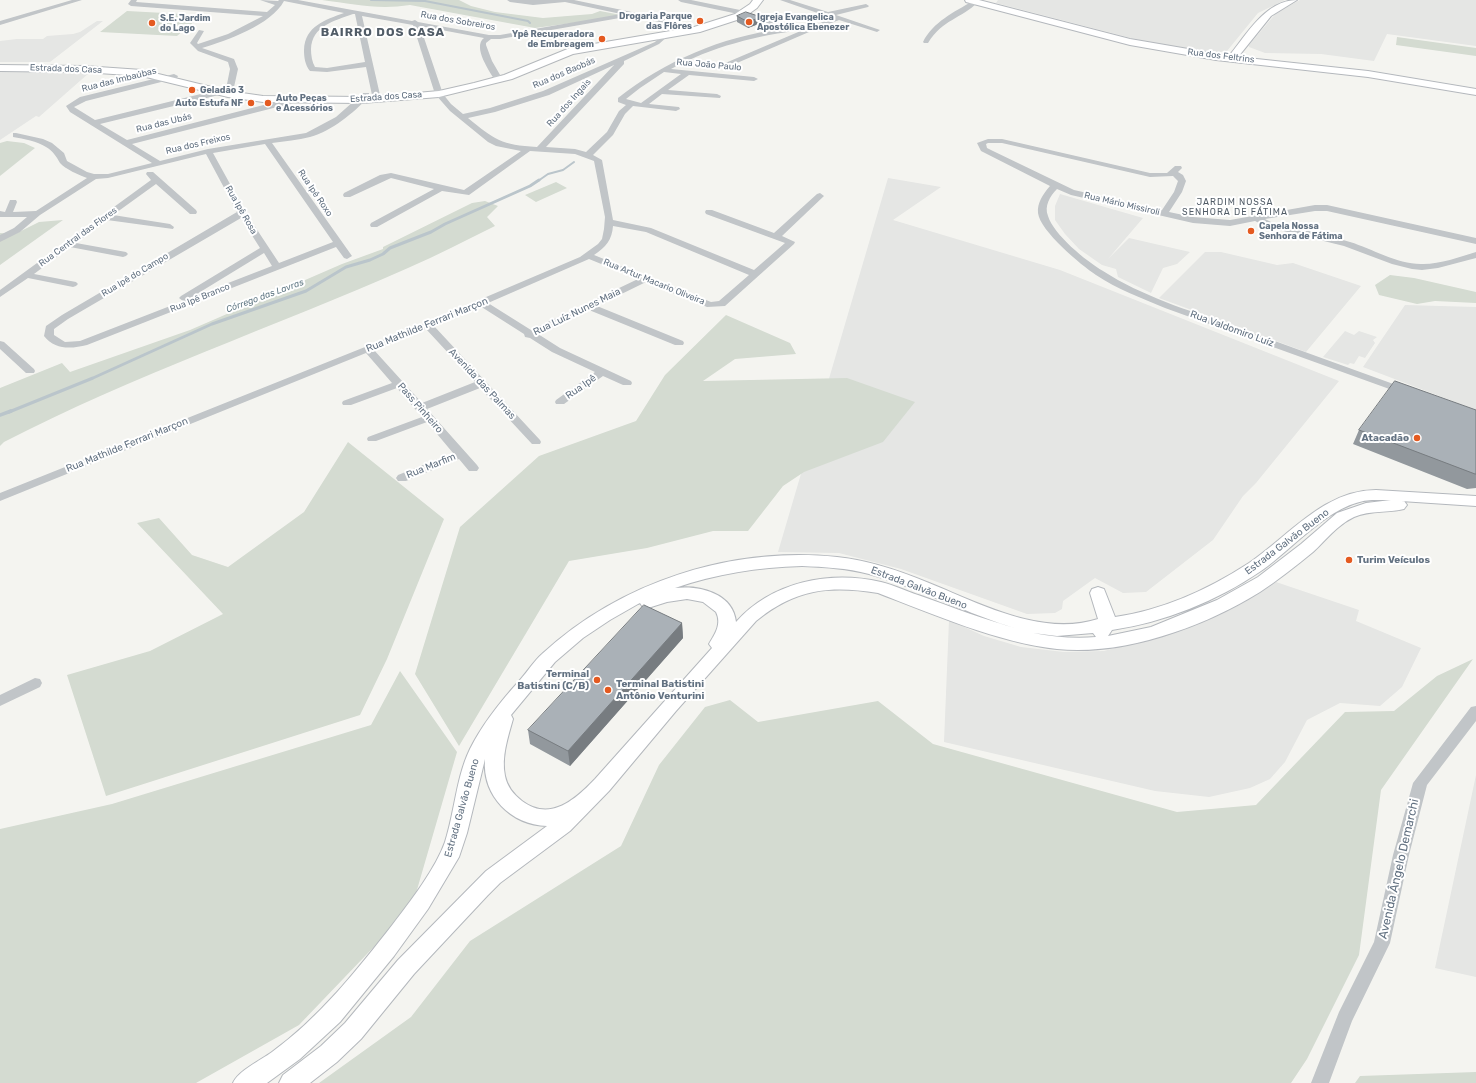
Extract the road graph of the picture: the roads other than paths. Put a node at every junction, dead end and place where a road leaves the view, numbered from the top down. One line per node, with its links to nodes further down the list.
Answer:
1 (133, 0): 19 (street)
2 (263, 0): 16 (street)
3 (287, 0): 20 (street, Rua dos Sobreiros)
4 (510, 0): 5 (street)
5 (565, 0): 23 (street)
6 (681, 0): 13 (street)
7 (751, 0): 21 (main road, Estrada dos Casa)
8 (758, 0): 21 (main road, Estrada dos Casa)
9 (783, 0): 17 (street)
10 (806, 0): 17 (street)
11 (1293, 0): 38 (main road)
12 (74, 1): 27 (street)
13 (688, 1): 21 (street)
14 (972, 1): 35 (street); 38 (main road, Rua dos Feltrins)
15 (195, 2): 19 (street)
16 (281, 2): 22 (street)
17 (792, 3): 24 (street)
18 (866, 6): 24 (street)
19 (178, 8): 22 (street)
20 (352, 12): 26 (street, Rua dos Sobreiros); 39 (street); 39 (street)
21 (741, 12): 29 (main road, Estrada dos Casa); 30 (street)
22 (270, 14): 36 (street)
23 (631, 14): 29 (street); 34 (street, Rua dos Sobreiros)
24 (828, 14): 25 (street)
25 (839, 18): 28 (street); 31 (street)
26 (415, 22): 34 (street, Rua dos Sobreiros); 50 (street)
27 (0, 23)
28 (819, 26): 30 (street); 40 (street)
29 (693, 29): 33 (main road, Estrada dos Casa)
30 (788, 29): 43 (street)
31 (877, 30)
32 (201, 31): 36 (street)
33 (665, 34): 37 (street, Rua dos Baobás); 47 (main road, Estrada dos Casa)
34 (489, 36): 47 (street)
35 (926, 42)
36 (196, 47): 49 (street)
37 (625, 58): 42 (street, Rua dos Baobás); 44 (street, Rua dos Ingais)
38 (1232, 58): 52 (main road, Rua dos Feltrins)
39 (369, 64): 54 (street)
40 (727, 64)
41 (0, 66): 46 (main road, Estrada dos Casa)
42 (602, 68): 44 (street); 59 (street, Rua dos Baobás)
43 (662, 70): 45 (street, Rua João Paulo); 56 (street)
44 (613, 71): 64 (street, Rua dos Ingais)
45 (687, 73): 48 (street, Rua João Paulo); 51 (street)
46 (171, 77): 49 (main road, Estrada dos Casa); 60 (street, Rua das Imbaúbas)
47 (498, 78): 50 (main road, Estrada dos Casa)
48 (754, 79)
49 (223, 90): 55 (main road, Estrada dos Casa); 60 (street)
50 (438, 92): 54 (main road, Estrada dos Casa); 59 (street)
51 (662, 92): 53 (street); 57 (street)
52 (1476, 92)
53 (716, 96)
54 (370, 97): 55 (main road, Estrada dos Casa); 62 (street, Rua dos Freixos)
55 (297, 98): 63 (street, Rua das Ubás)
56 (630, 104): 57 (street); 67 (street)
57 (644, 104): 58 (street)
58 (676, 109)
59 (462, 117): 65 (street)
60 (94, 123): 63 (street)
61 (16, 135): 70 (street)
62 (267, 141): 66 (street, Rua dos Freixos); 92 (street, Rua Ipê Roxo)
63 (125, 143): 68 (street)
64 (540, 149): 65 (street); 67 (street)
65 (527, 150): 73 (street)
66 (208, 151): 68 (street, Rua dos Freixos); 80 (street, Rua Ipê Rosa)
67 (588, 155): 85 (street, Rua Mathilde Ferrari Marçon)
68 (158, 163): 69 (street, Rua dos Freixos)
69 (144, 167): 70 (street, Rua dos Freixos); 71 (street)
70 (94, 176): 79 (street)
71 (156, 180): 77 (street); 83 (street, Rua Central das Flores)
72 (1056, 186): 81 (street, Rua Mário Missiroli); 81 (street, Rua Mário Missiroli); 118 (street, Rua Valdomiro Luíz)
73 (441, 188): 74 (street); 86 (street)
74 (347, 195)
75 (820, 196): 88 (street)
76 (13, 202): 82 (street)
77 (194, 212)
78 (709, 212): 88 (street)
79 (38, 213): 82 (street); 89 (street)
80 (242, 213): 93 (street, Rua Ipê Rosa); 111 (street, Rua Ipê do Campo)
81 (1164, 213): 84 (street, Rua Mário Missiroli)
82 (4, 214)
83 (106, 217): 87 (street); 91 (street, Rua Central das Flores)
84 (1257, 218): 90 (street, Rua Mário Missiroli); 95 (street)
85 (608, 222): 97 (street, Rua Mathilde Ferrari Marçon); 99 (street)
86 (374, 225)
87 (170, 227)
88 (776, 236): 99 (street)
89 (0, 239)
90 (1476, 241)
91 (69, 244): 94 (street); 100 (street, Rua Central das Flores)
92 (337, 244): 96 (street, Rua Ipê Roxo); 98 (street, Rua Ipê Branco)
93 (264, 249): 98 (street, Rua Ipê Rosa); 106 (street)
94 (123, 254)
95 (1476, 255)
96 (347, 256)
97 (589, 256): 101 (street, Rua Artur Macario Oliveira); 104 (street, Rua Mathilde Ferrari Marçon)
98 (277, 266): 106 (street, Rua Ipê Branco)
99 (755, 274): 101 (street, Rua Artur Macario Oliveira)
100 (27, 275): 102 (street); 103 (street, Rua Central das Flores)
101 (647, 278): 105 (street, Rua Luíz Nunes Maia)
102 (73, 284)
103 (0, 294)
104 (481, 303): 107 (street, Rua Mathilde Ferrari Marçon); 108 (street)
105 (589, 306): 108 (street, Rua Luíz Nunes Maia); 109 (street)
106 (165, 312): 111 (street, Rua Ipê Branco)
107 (428, 325): 112 (street, Rua Mathilde Ferrari Marçon); 115 (street, Avenida das Palmas)
108 (529, 335): 114 (street)
109 (679, 343)
110 (0, 344): 113 (street)
111 (62, 345)
112 (368, 349): 117 (street, Pass Pinheiro); 128 (street, Rua Mathilde Ferrari Marçon)
113 (30, 371)
114 (602, 372): 116 (street); 119 (street, Rua Ipê)
115 (482, 383): 121 (street); 124 (street, Avenida das Palmas)
116 (627, 383)
117 (399, 384): 120 (street); 121 (street, Pass Pinheiro)
118 (1418, 396)
119 (560, 402)
120 (347, 403)
121 (420, 408): 122 (street, Pass Pinheiro)
122 (429, 418): 123 (street); 125 (street, Pass Pinheiro)
123 (372, 439)
124 (536, 442)
125 (460, 454): 126 (street, Pass Pinheiro); 127 (street, Rua Marfim)
126 (473, 468)
127 (402, 478)
128 (0, 496)
129 (1476, 502): 134 (main road, Estrada Galvão Bueno)
130 (1476, 509): 132 (main road, Estrada Galvão Bueno)
131 (1098, 593): 134 (main road)
132 (962, 618): 134 (main road); 138 (main road, Estrada Galvão Bueno)
133 (599, 619): 134 (main road, Estrada Galvão Bueno); 137 (main road, Estrada Galvão Bueno); 138 (main road)
134 (1107, 624)
135 (35, 683): 136 (street)
136 (0, 701)
137 (508, 706): 140 (main road); 141 (main road, Estrada Galvão Bueno)
138 (670, 706): 140 (main road, Estrada Galvão Bueno)
139 (1476, 710): 143 (street, Avenida Ângelo Demarchi)
140 (602, 785): 142 (main road, Estrada Galvão Bueno)
141 (244, 1083)
142 (291, 1083)
143 (1320, 1083)

